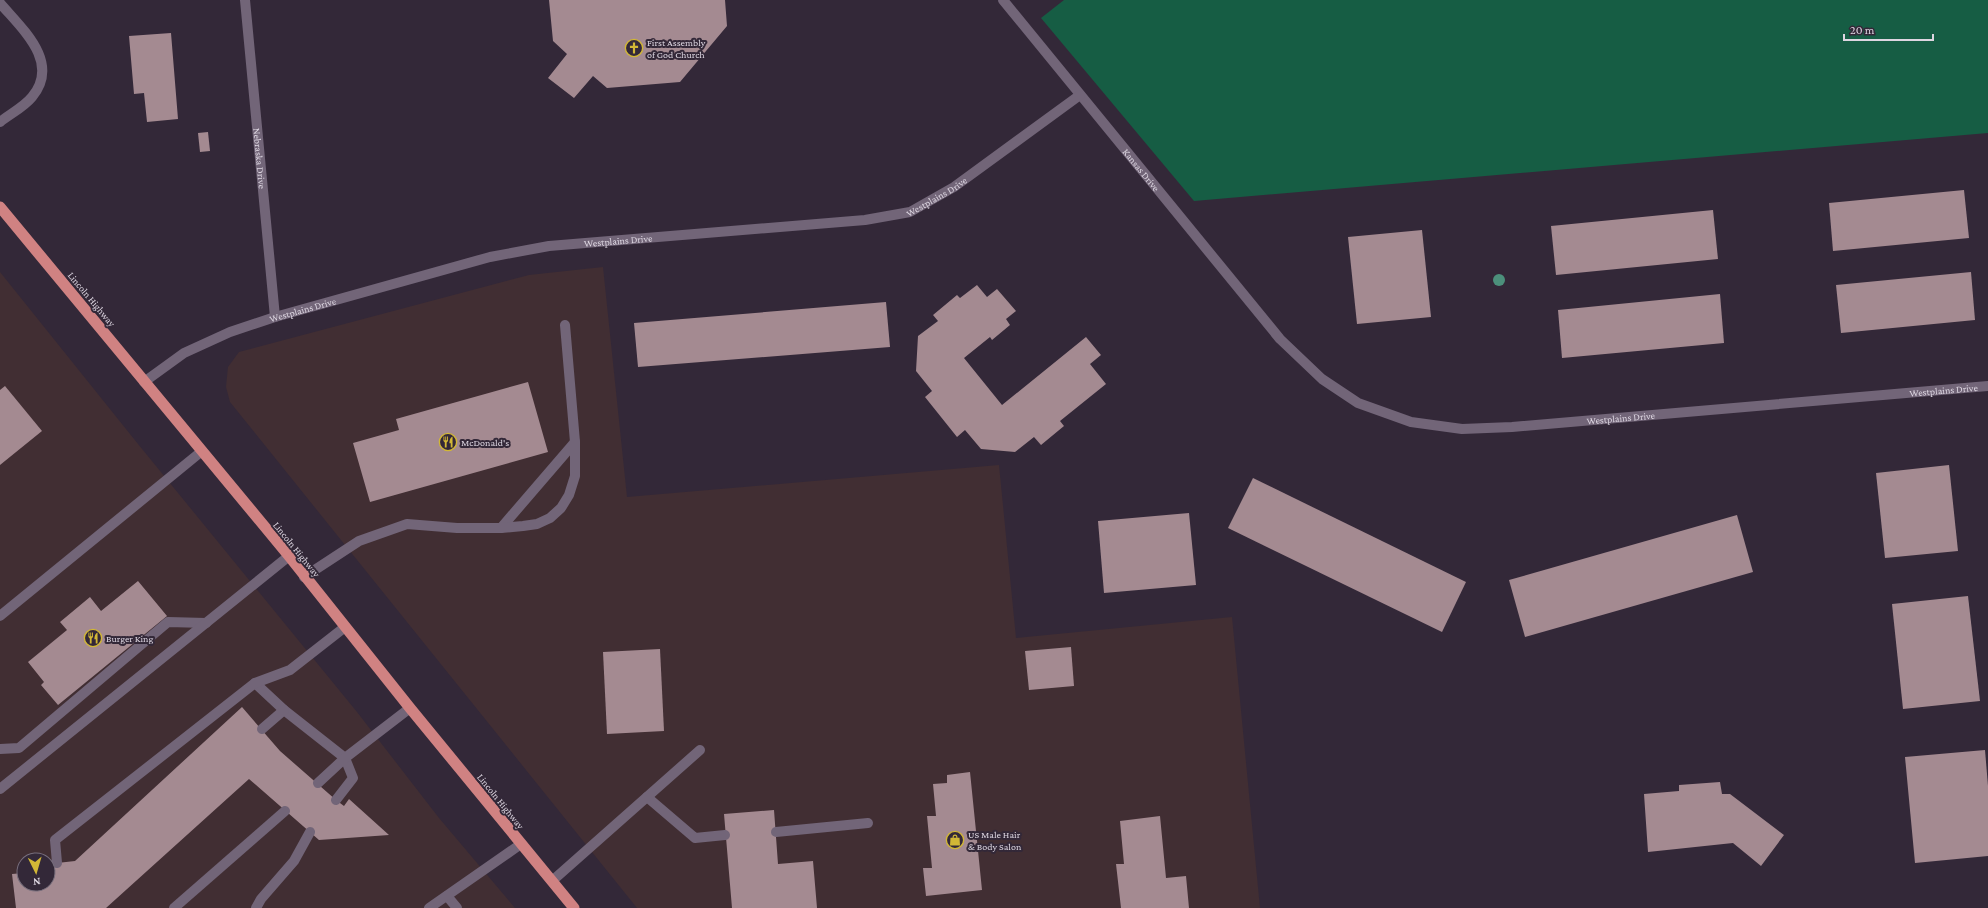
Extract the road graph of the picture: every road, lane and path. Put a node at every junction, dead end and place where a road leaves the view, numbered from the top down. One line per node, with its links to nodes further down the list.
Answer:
1 (245, 0): 7 (street, Nebraska Drive)
2 (1003, 0): 4 (street, Kansas Drive)
3 (0, 2): 5 (street)
4 (1080, 95): 7 (street, Westplains Drive); 9 (street, Kansas Drive)
5 (0, 122)
6 (0, 207): 10 (highway, Lincoln Highway)
7 (275, 317): 10 (street, Westplains Drive)
8 (565, 325): 12 (street)
9 (1280, 339): 11 (street, Westplains Drive)
10 (144, 382): 13 (highway, Lincoln Highway)
11 (1988, 386)
12 (575, 442): 14 (street); 14 (street)
13 (202, 451): 15 (highway, Lincoln Highway); 17 (street)
14 (501, 528): 16 (street)
15 (289, 556): 16 (highway, Lincoln Highway); 18 (street)
16 (304, 577): 19 (highway, Lincoln Highway)
17 (0, 616)
18 (206, 623): 24 (street); 28 (street)
19 (345, 627): 20 (street); 21 (highway, Lincoln Highway)
20 (255, 683): 22 (street); 37 (street)
21 (410, 708): 26 (street); 36 (highway, Lincoln Highway)
22 (284, 710): 23 (street); 26 (street)
23 (262, 729)
24 (0, 748)
25 (700, 750): 29 (street)
26 (345, 758): 27 (street); 30 (street)
27 (318, 783)
28 (0, 789)
29 (647, 797): 35 (street); 38 (street)
30 (336, 800)
31 (285, 811): 40 (street)
32 (868, 823): 34 (street)
33 (310, 832): 41 (street)
34 (776, 832)
35 (726, 835)
36 (521, 844): 38 (highway, Lincoln Highway); 39 (street)
37 (57, 863)
38 (552, 882): 44 (highway, Lincoln Highway)
39 (447, 896): 42 (street); 43 (street)
40 (174, 908)
41 (256, 908)
42 (429, 908)
43 (457, 908)
44 (574, 908)

